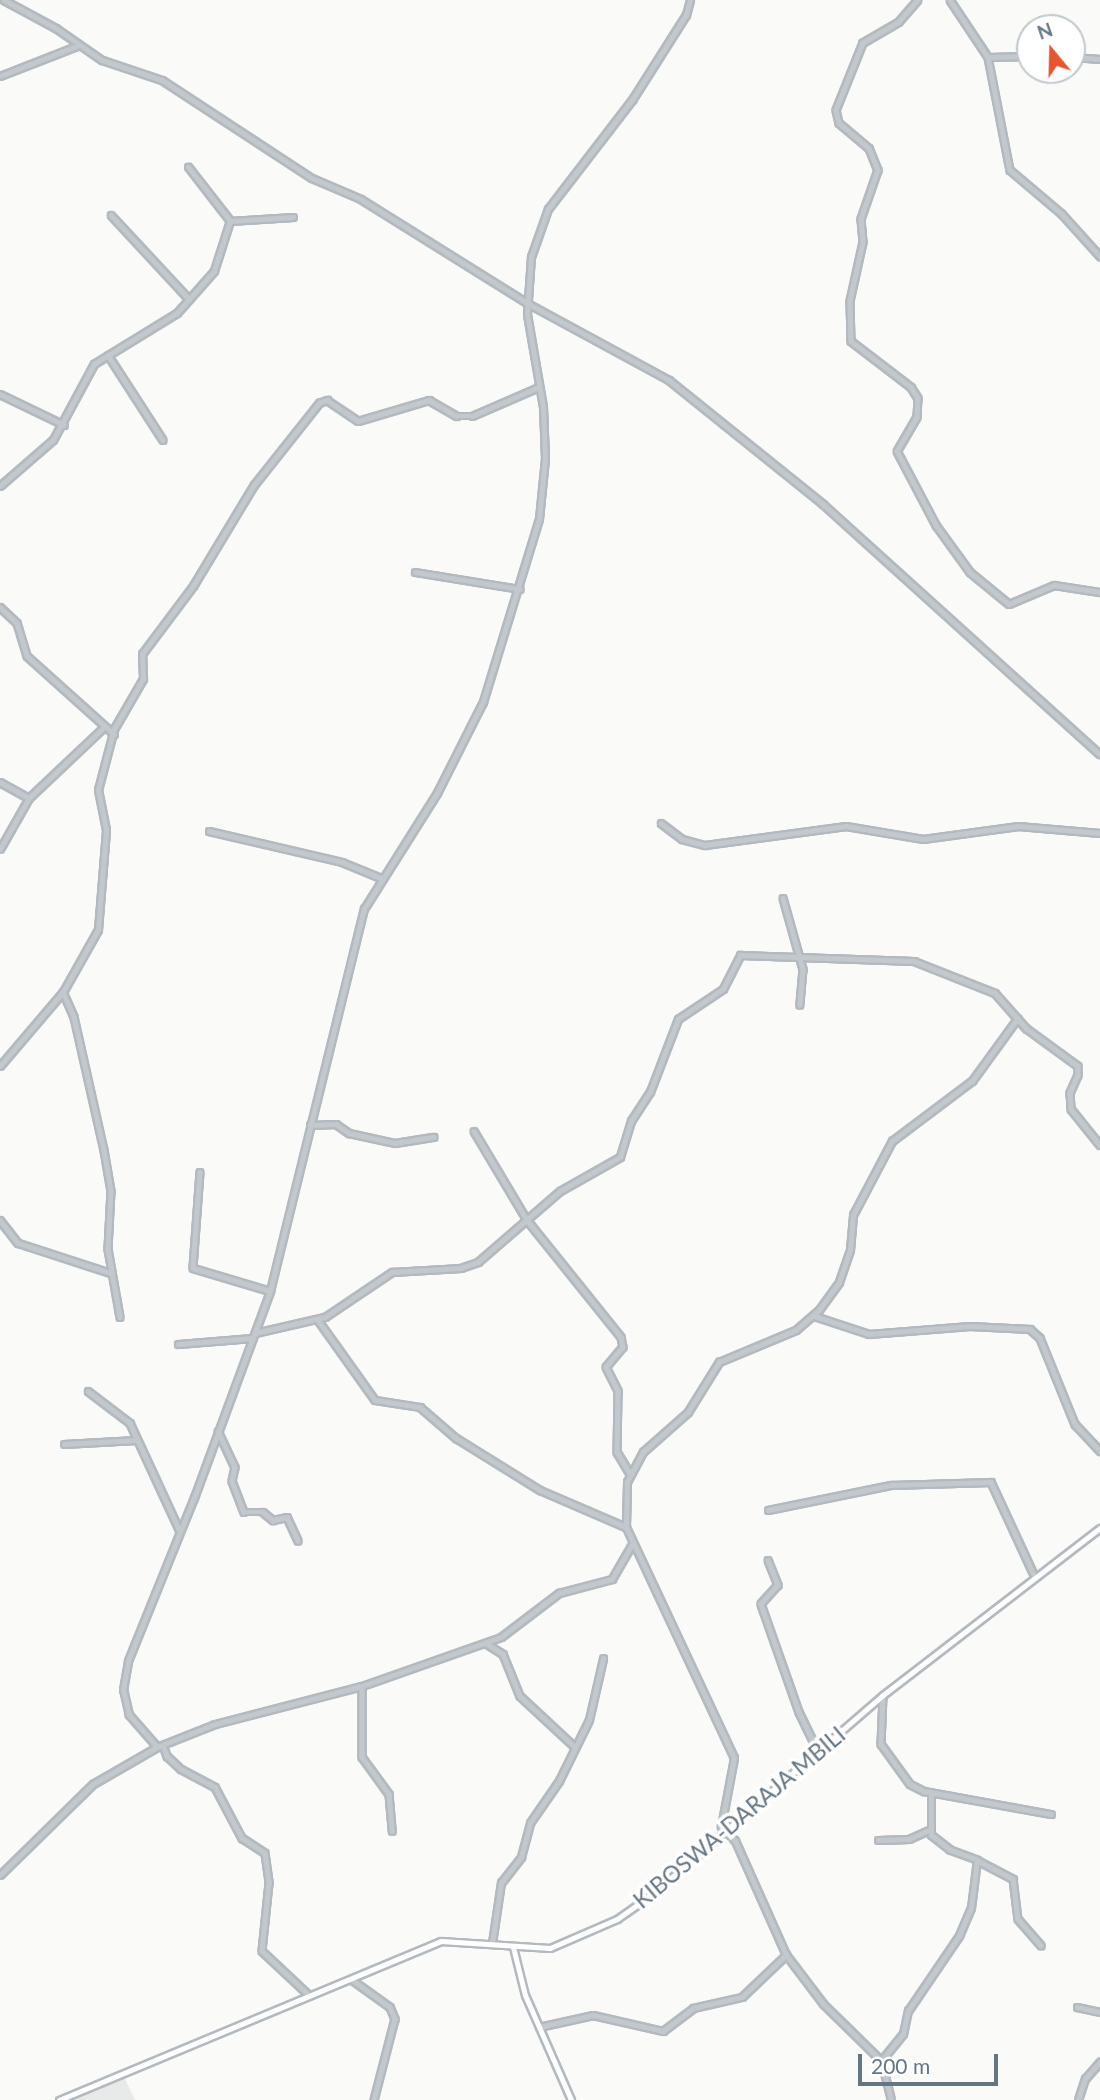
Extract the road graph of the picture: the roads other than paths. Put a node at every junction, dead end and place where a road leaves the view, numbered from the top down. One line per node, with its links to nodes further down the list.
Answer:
1 (4, 0): 5 (street)
2 (690, 0): 15 (street)
3 (918, 0): 24 (street)
4 (950, 0): 7 (street)
5 (78, 46): 8 (street); 15 (street)
6 (1016, 56): 7 (street)
7 (988, 57): 13 (street)
8 (0, 76)
9 (188, 167): 12 (street)
10 (111, 215): 14 (street)
11 (293, 217): 12 (street)
12 (230, 221): 14 (street)
13 (1100, 256)
14 (189, 299): 16 (street)
15 (529, 304): 17 (street); 28 (street)
16 (108, 355): 19 (street); 20 (street)
17 (540, 387): 23 (street); 27 (street)
18 (0, 394): 19 (street)
19 (64, 425): 21 (street)
20 (163, 440)
21 (0, 486)
22 (415, 572): 23 (street)
23 (520, 589): 35 (street)
24 (1100, 592)
25 (0, 607): 26 (street)
26 (103, 728): 27 (street); 30 (street)
27 (114, 734): 38 (street)
28 (1100, 754)
29 (0, 782): 30 (street)
30 (29, 798): 34 (street)
31 (660, 824): 33 (street)
32 (209, 831): 35 (street)
33 (1100, 833)
34 (0, 849)
35 (381, 878): 42 (street)
36 (783, 898): 37 (street)
37 (799, 956): 39 (street); 40 (street); 48 (street)
38 (63, 992): 41 (street); 49 (street)
39 (800, 1005)
40 (1017, 1019): 45 (street); 51 (street)
41 (0, 1066)
42 (310, 1125): 44 (street); 50 (street)
43 (474, 1131): 48 (street)
44 (435, 1137)
45 (1100, 1144)
46 (200, 1172): 50 (street)
47 (0, 1220): 49 (street)
48 (527, 1220): 53 (street); 61 (street)
49 (111, 1273): 52 (street)
50 (270, 1291): 54 (street)
51 (814, 1316): 60 (street); 61 (street)
52 (120, 1317)
53 (318, 1320): 54 (street); 63 (street)
54 (254, 1335): 55 (street); 57 (street)
55 (178, 1344)
56 (88, 1391): 58 (street)
57 (218, 1431): 65 (street); 66 (street)
58 (136, 1440): 59 (street); 65 (street)
59 (64, 1444)
60 (1100, 1451)
61 (630, 1474): 63 (street)
62 (768, 1510): 69 (street)
63 (626, 1527): 67 (street)
64 (1100, 1528): 69 (main road, KIBOSWA-DARAJA MBILI)
65 (180, 1532): 75 (street)
66 (298, 1541)
67 (633, 1544): 70 (street); 80 (street)
68 (768, 1560): 77 (street)
69 (1035, 1577): 73 (main road, KIBOSWA-DARAJA MBILI)
70 (486, 1643): 72 (street); 76 (street)
71 (603, 1659): 76 (street)
72 (362, 1686): 74 (street); 82 (street)
73 (883, 1695): 77 (main road, KIBOSWA-DARAJA MBILI); 78 (street)
74 (163, 1745): 75 (street); 91 (street)
75 (156, 1747): 85 (street)
76 (575, 1747): 86 (street)
77 (817, 1749): 80 (main road, KIBOSWA-DARAJA MBILI)
78 (931, 1793): 79 (street); 81 (street)
79 (1052, 1814)
80 (724, 1830): 88 (main road, KIBOSWA-DARAJA MBILI); 89 (street)
81 (929, 1830): 83 (street); 84 (street)
82 (392, 1831)
83 (878, 1840)
84 (977, 1860): 87 (street); 95 (street)
85 (0, 1875)
86 (492, 1942): 88 (main road, KIBOSWA-DARAJA MBILI); 90 (main road, KIBOSWA-DARAJA MBILI)
87 (1041, 1945)
88 (513, 1947): 94 (main road)
89 (786, 1955): 94 (street); 95 (street)
90 (350, 1978): 91 (main road, KIBOSWA-DARAJA MBILI); 98 (street)
91 (309, 1995): 97 (main road, KIBOSWA-DARAJA MBILI)
92 (1077, 2007): 93 (street)
93 (1100, 2012)
94 (539, 2027): 99 (main road)
95 (881, 2061): 100 (street)
96 (1100, 2062): 101 (street)
97 (59, 2100)
98 (374, 2100)
99 (571, 2100)
100 (891, 2100)
101 (1078, 2100)

